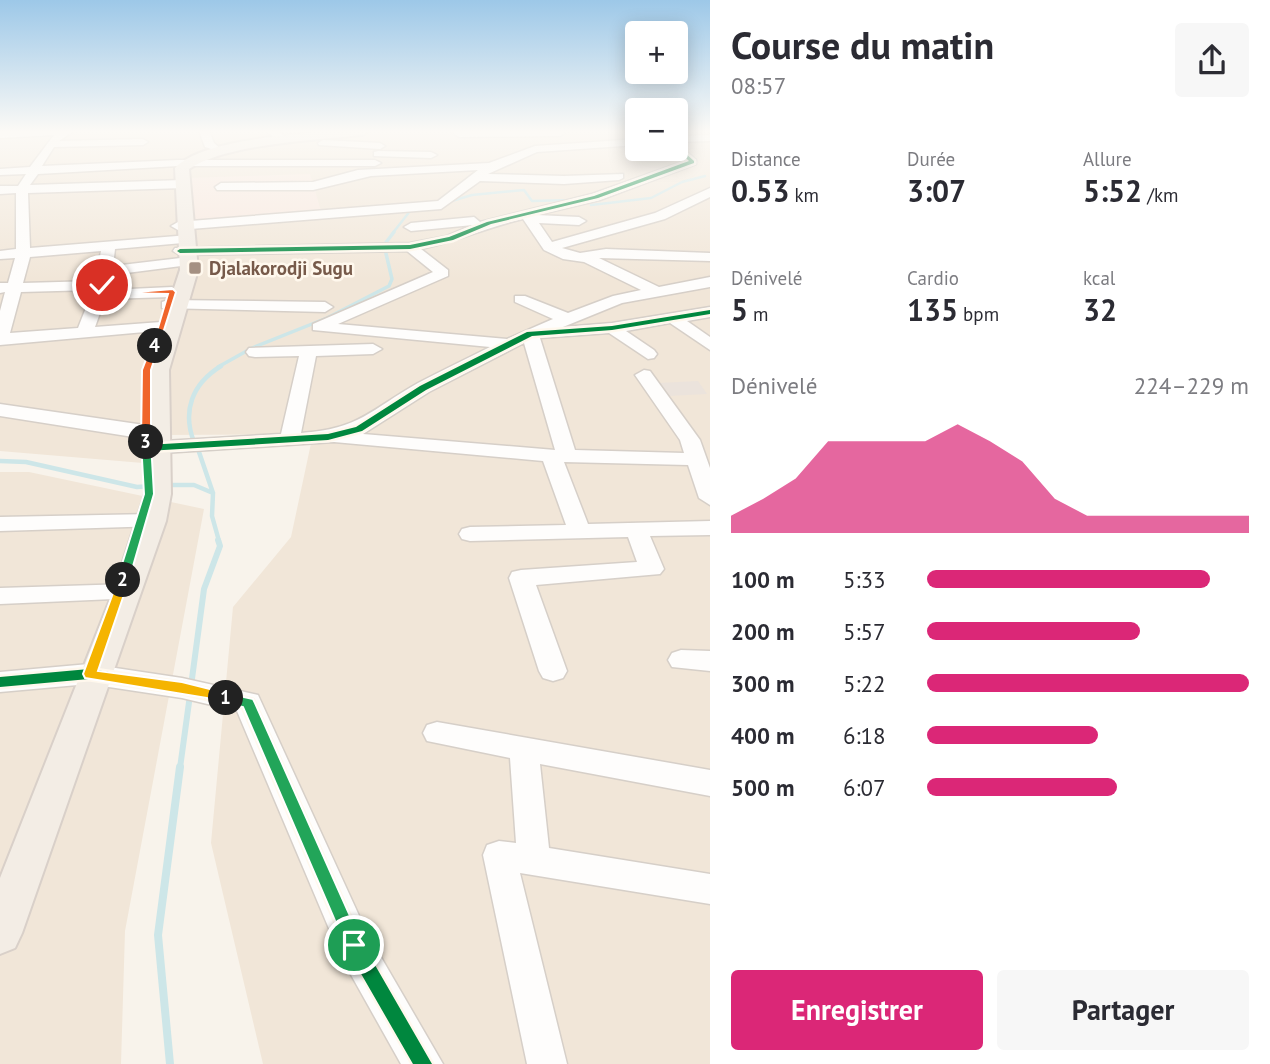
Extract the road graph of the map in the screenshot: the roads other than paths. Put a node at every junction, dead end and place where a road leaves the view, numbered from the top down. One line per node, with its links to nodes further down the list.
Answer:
1 (27, 181): 8 (street)
2 (93, 181): 8 (street)
3 (184, 181): 20 (main road)
4 (330, 181): 12 (street)
5 (471, 181): 15 (street)
6 (640, 181): 16 (street)
7 (221, 187): 12 (street)
8 (22, 189): 9 (street); 24 (street)
9 (0, 191)
10 (710, 192): 13 (street)
11 (382, 197): 15 (street)
12 (291, 201): 15 (street); 20 (street)
13 (687, 203): 14 (street); 23 (street)
14 (710, 206)
15 (389, 209)
16 (525, 217): 17 (street); 18 (street); 23 (street)
17 (579, 221)
18 (489, 222): 19 (street); 22 (street)
19 (411, 226)
20 (184, 244): 21 (street); 22 (street); 29 (street); 33 (main road)
21 (109, 246): 24 (street); 29 (street)
22 (410, 247): 43 (street)
23 (549, 247): 26 (street)
24 (23, 255): 25 (street); 30 (street)
25 (0, 256)
26 (581, 257): 27 (street); 31 (street)
27 (710, 257)
28 (710, 282): 31 (street)
29 (102, 283): 30 (street); 33 (street); 40 (street)
30 (7, 288): 42 (street)
31 (655, 291): 37 (street)
32 (520, 299): 37 (street)
33 (173, 301): 34 (street); 38 (main road); 53 (main road)
34 (325, 307)
35 (710, 313): 36 (street)
36 (673, 318): 39 (street); 44 (street)
37 (567, 319): 41 (street)
38 (161, 327): 40 (street); 53 (main road)
39 (612, 328): 41 (street); 48 (street)
40 (85, 332): 42 (street)
41 (530, 334): 43 (street); 55 (street)
42 (0, 340)
43 (509, 344): 51 (street)
44 (710, 345)
45 (309, 349): 46 (street); 47 (street); 52 (street)
46 (373, 349)
47 (255, 352)
48 (648, 354)
49 (644, 375): 54 (street)
50 (0, 410): 53 (street)
51 (328, 437): 52 (street); 55 (street)
52 (290, 439): 53 (street)
53 (152, 440): 56 (main road)
54 (699, 446): 55 (street); 57 (street)
55 (559, 456): 61 (street)
56 (151, 497): 58 (street); 63 (main road)
57 (710, 498)
58 (0, 524)
59 (710, 528): 60 (street)
60 (636, 529): 61 (street); 67 (street)
61 (579, 530): 62 (street)
62 (470, 534)
63 (124, 592): 64 (street); 68 (main road)
64 (0, 596)
65 (681, 660): 66 (street)
66 (710, 661)
67 (553, 671)
68 (93, 675): 69 (street); 74 (main road); 76 (main road); 77 (street)
69 (0, 682)
70 (437, 733): 71 (street)
71 (524, 749): 72 (street); 73 (street)
72 (710, 783)
73 (534, 861): 75 (street); 78 (street)
74 (0, 889)
75 (710, 889)
76 (0, 933)
77 (423, 1064)
78 (547, 1064)

